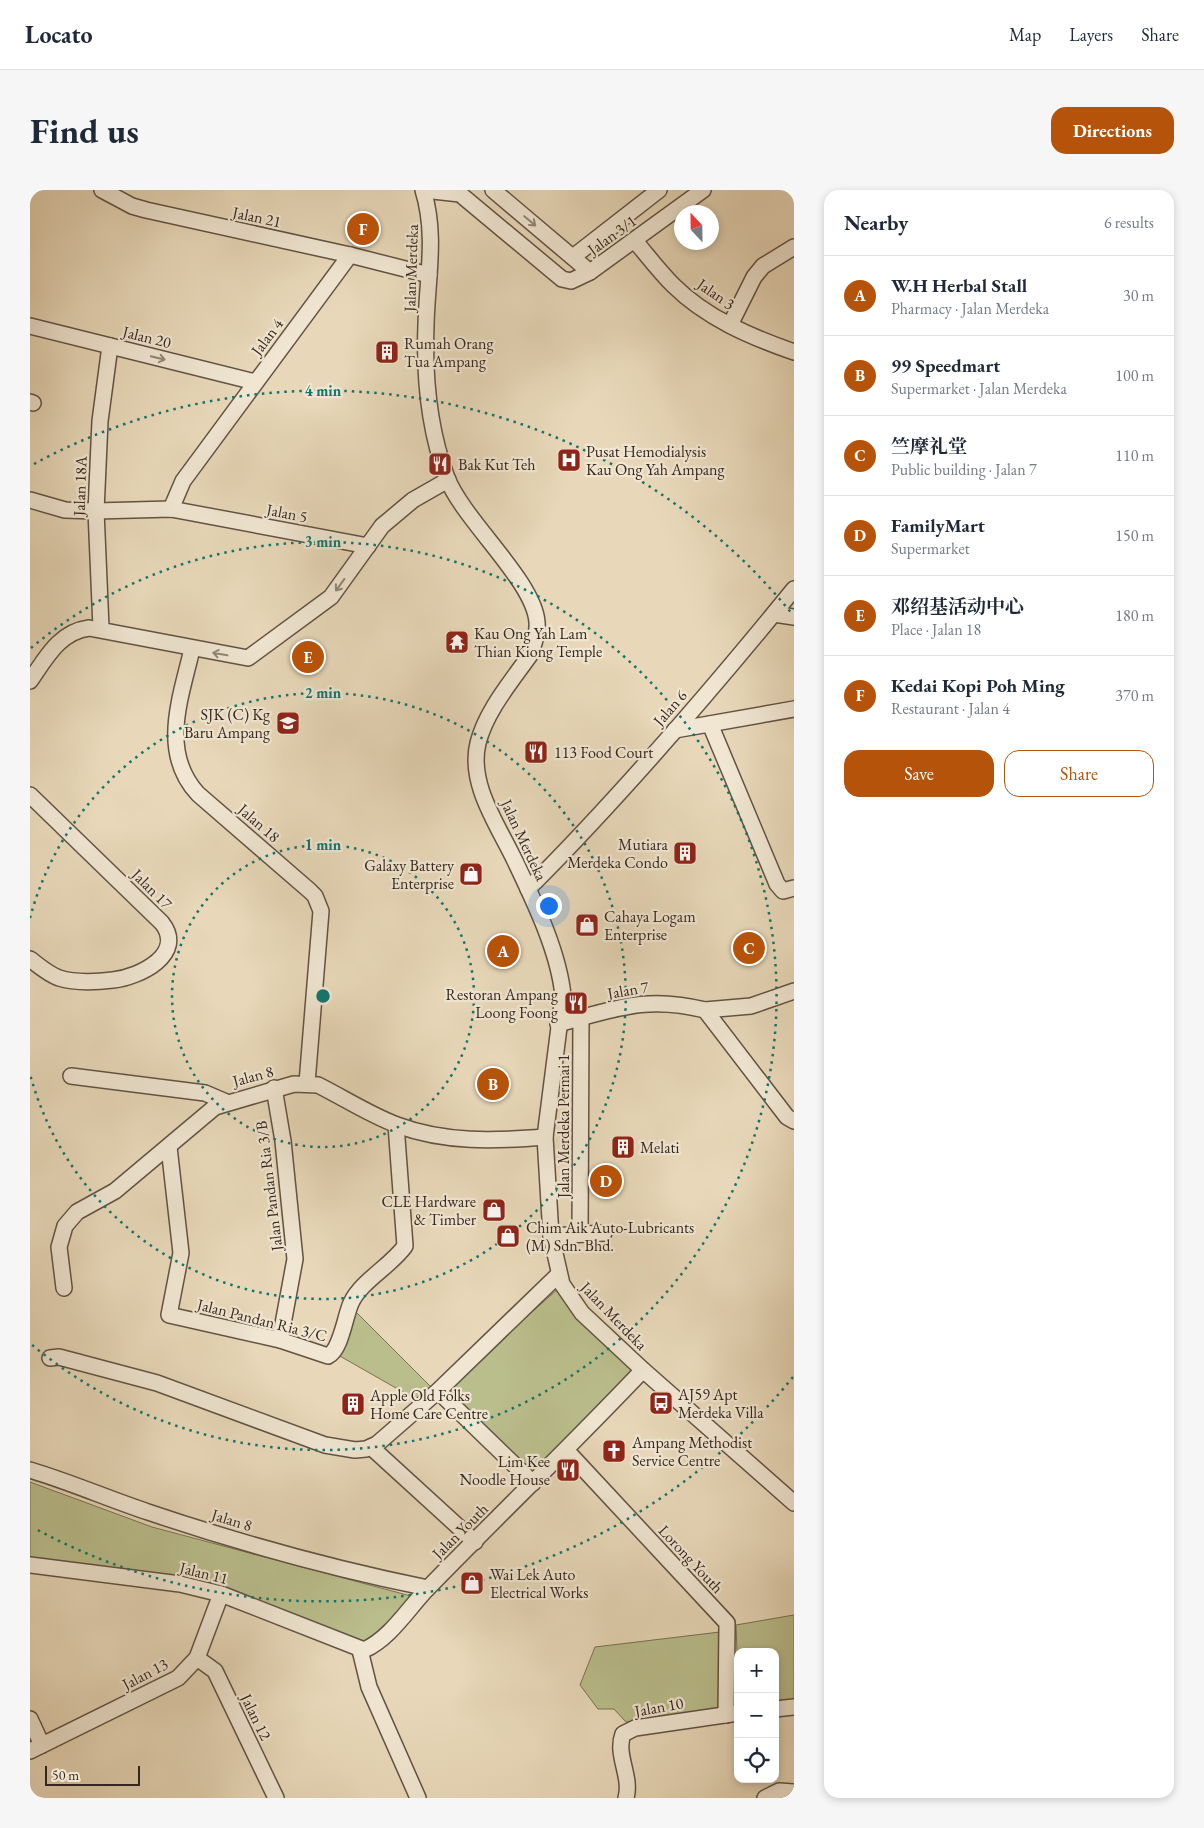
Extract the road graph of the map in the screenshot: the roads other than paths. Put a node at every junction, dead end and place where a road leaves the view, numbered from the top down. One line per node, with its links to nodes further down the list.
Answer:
1 (102, 190): 9 (street, Jalan 21)
2 (423, 190): 6 (street); 12 (street, Jalan Merdeka)
3 (493, 190): 10 (street, one-way to 10)
4 (660, 190): 10 (street)
5 (703, 190): 7 (street, Jalan 3/1)
6 (463, 192): 11 (street)
7 (635, 240): 11 (street, Jalan 3/1); 13 (street, Jalan 3)
8 (794, 246): 13 (street)
9 (350, 255): 12 (street); 17 (street, Jalan 4)
10 (573, 256): 11 (street)
11 (590, 272)
12 (429, 275): 18 (street, Jalan Merdeka)
13 (730, 325): 16 (street, Jalan 3)
14 (30, 326): 15 (street, Jalan 20)
15 (110, 346): 17 (street, Jalan 20, one-way to 17); 21 (street, Jalan 18A)
16 (794, 352)
17 (255, 382): 20 (street, Jalan 4)
18 (448, 480): 22 (street); 33 (street, Jalan Merdeka)
19 (30, 500): 21 (street, Jalan 5)
20 (171, 509): 21 (street, Jalan 5); 22 (street, Jalan 5)
21 (96, 511): 26 (street, Jalan 18A)
22 (368, 546): 27 (street, one-way to 27)
23 (794, 589): 24 (street, Jalan 6)
24 (774, 614): 25 (street); 31 (street, Jalan 6)
25 (794, 617)
26 (101, 628): 27 (street); 28 (street)
27 (192, 649): 41 (street, Jalan 18)
28 (30, 681)
29 (794, 710): 30 (street)
30 (710, 724): 31 (street); 34 (street)
31 (675, 730): 33 (street, Jalan 6)
32 (30, 795): 35 (street, Jalan 17)
33 (528, 889): 39 (street, Jalan Merdeka)
34 (788, 889)
35 (30, 959)
36 (794, 991): 37 (street, Jalan 7)
37 (705, 1010): 38 (street, Jalan 7); 44 (street)
38 (581, 1018): 39 (street, Jalan 7); 49 (street, Jalan Merdeka Permai 1)
39 (558, 1024): 46 (street, Jalan Merdeka)
40 (71, 1076): 43 (street)
41 (307, 1083): 42 (street, Jalan 8); 45 (street)
42 (274, 1088): 43 (street, Jalan 8); 53 (street, Jalan Pandan Ria 3/B)
43 (226, 1102): 47 (street, Jalan 8)
44 (794, 1121)
45 (396, 1125): 46 (street); 53 (street, Jalan Pandan Ria 3/C)
46 (545, 1136): 50 (street, Jalan Merdeka)
47 (169, 1147): 52 (street, Jalan 8); 53 (street, Jalan Pandan Ria 3/C)
48 (604, 1233): 49 (street)
49 (580, 1234): 50 (street)
50 (551, 1236): 51 (street, Jalan Merdeka)
51 (559, 1274): 55 (street, Jalan Merdeka); 56 (street)
52 (64, 1288)
53 (280, 1340)
54 (50, 1358): 57 (street)
55 (643, 1370): 58 (street, Jalan Youth); 61 (street, Jalan Merdeka)
56 (438, 1391): 57 (street); 60 (street)
57 (371, 1447): 62 (street)
58 (567, 1451): 60 (street, Jalan Youth); 70 (street, Lorong Youth)
59 (30, 1470): 64 (street, Jalan 8)
60 (533, 1484): 62 (street, Jalan Youth)
61 (794, 1503)
62 (475, 1542): 64 (street, Jalan Youth)
63 (30, 1565): 65 (street, Jalan 11)
64 (428, 1588): 66 (street, Jalan Youth)
65 (222, 1594): 66 (street, Jalan 11); 67 (street, Jalan 13)
66 (362, 1650): 75 (street)
67 (197, 1658): 72 (street, Jalan 13); 74 (street, Jalan 12)
68 (794, 1707): 69 (street)
69 (779, 1709)
70 (732, 1714): 76 (street, Jalan 10)
71 (30, 1719): 72 (street, Jalan 13)
72 (36, 1748)
73 (794, 1792): 77 (street)
74 (276, 1798)
75 (418, 1798)
76 (626, 1798)
77 (765, 1798)

